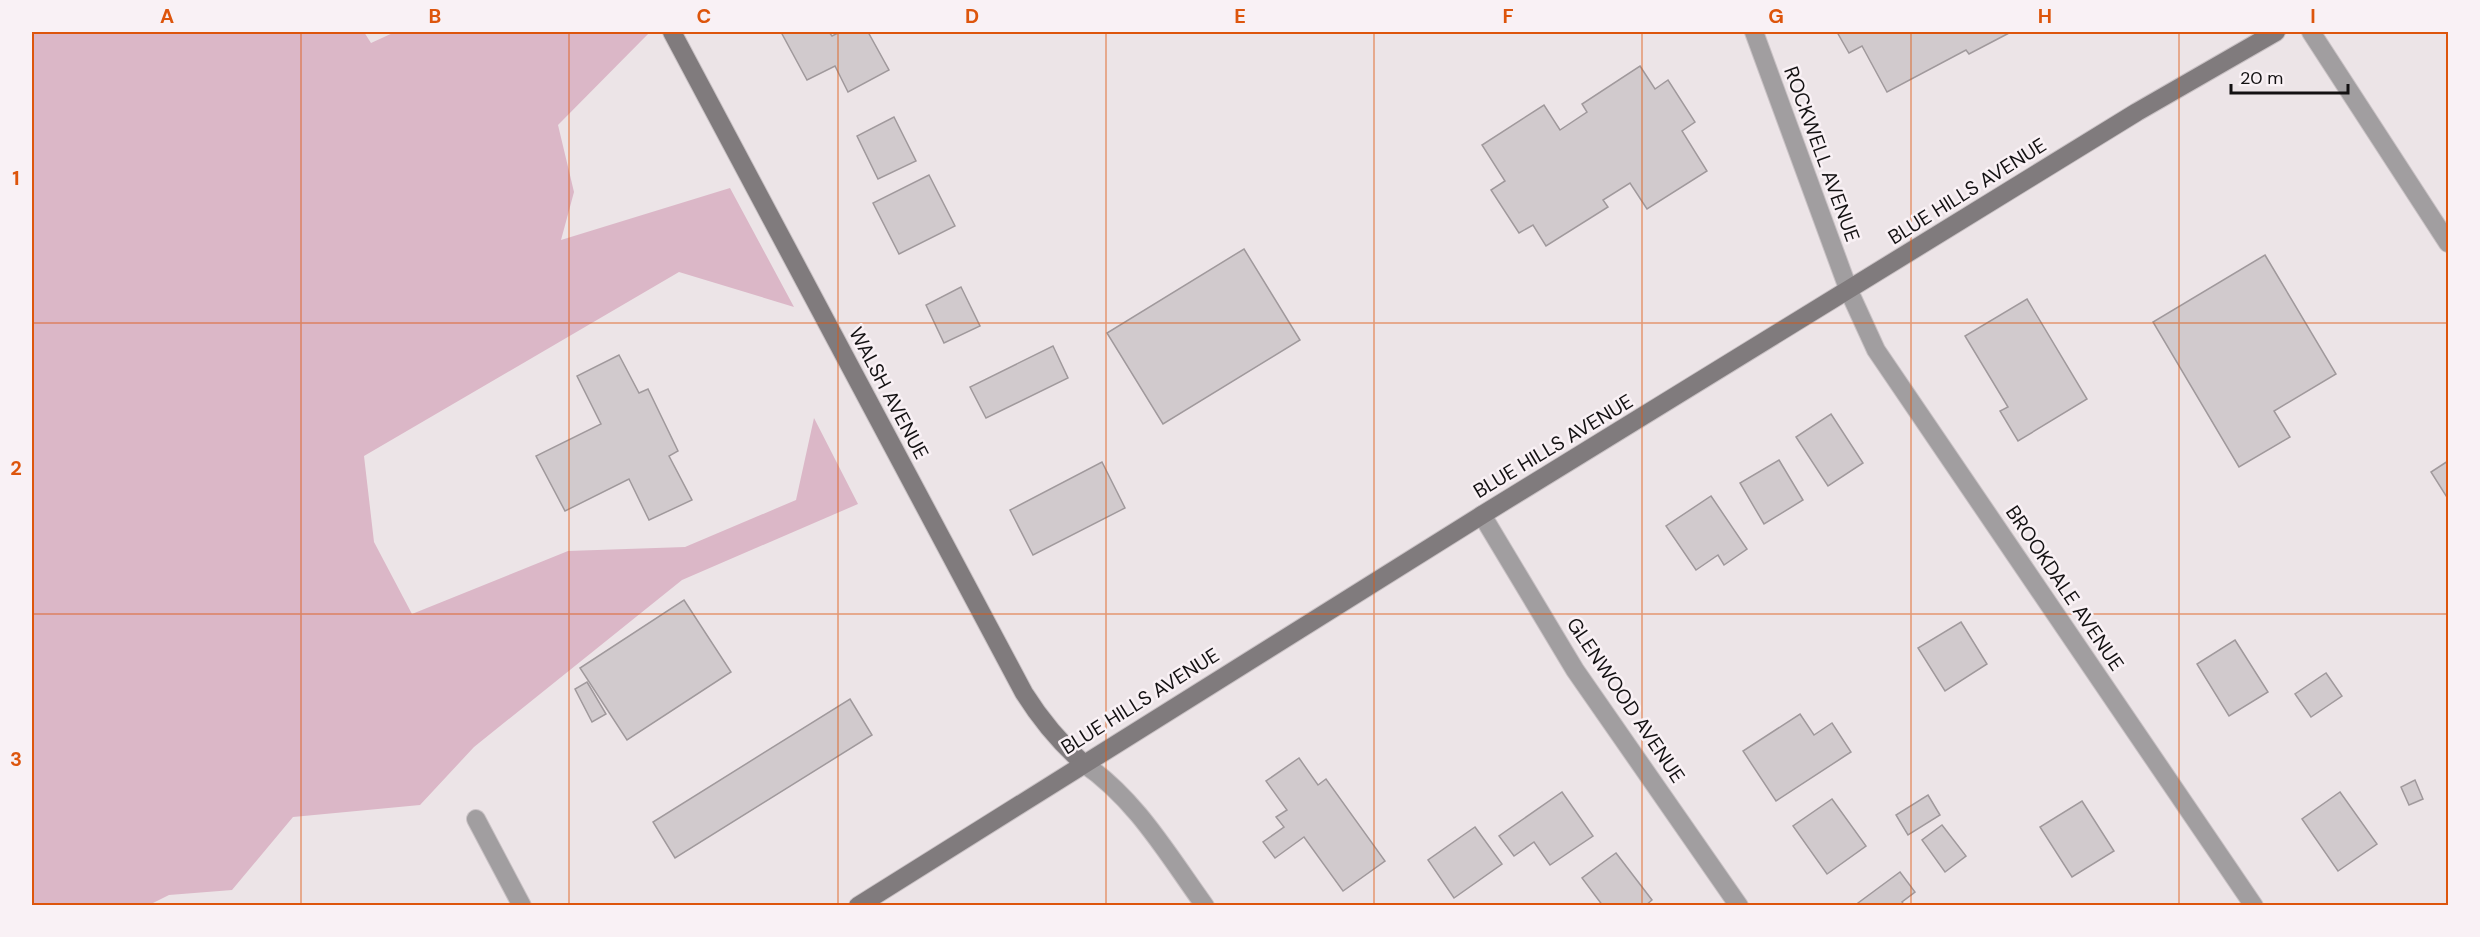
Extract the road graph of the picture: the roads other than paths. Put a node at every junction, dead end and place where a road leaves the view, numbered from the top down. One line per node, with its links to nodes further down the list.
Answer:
1 (672, 32): 8 (main road, WALSH AVENUE)
2 (1754, 32): 6 (street, ROCKWELL AVENUE)
3 (2276, 32): 6 (main road, BLUE HILLS AVENUE)
4 (2311, 32): 5 (street)
5 (2448, 243)
6 (1849, 291): 7 (main road, BLUE HILLS AVENUE); 14 (street, BROOKDALE AVENUE)
7 (1482, 515): 8 (main road, BLUE HILLS AVENUE); 13 (street, GLENWOOD AVENUE)
8 (1083, 763): 11 (main road, BLUE HILLS AVENUE); 12 (street)
9 (476, 819): 10 (street)
10 (522, 906)
11 (858, 906)
12 (1205, 906)
13 (1740, 906)
14 (2254, 906)

